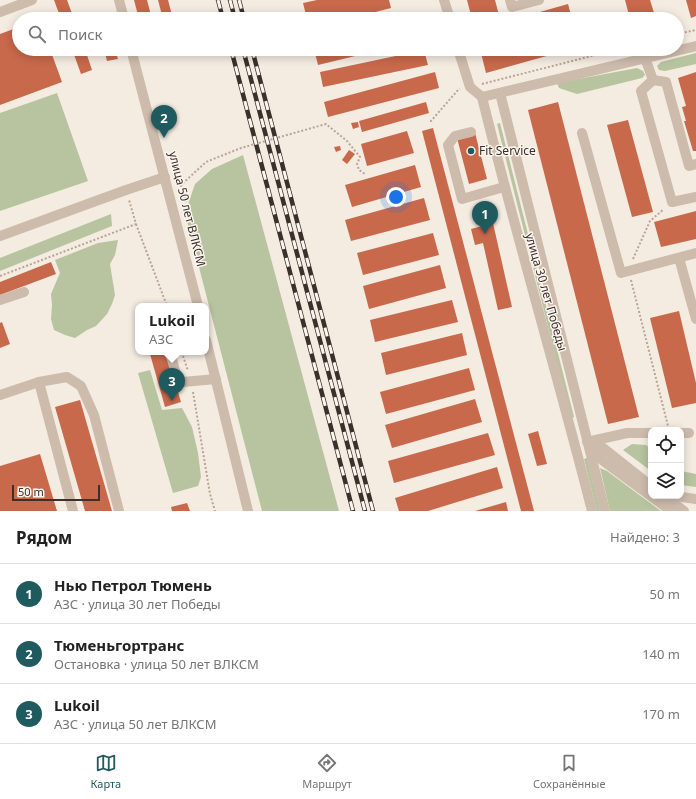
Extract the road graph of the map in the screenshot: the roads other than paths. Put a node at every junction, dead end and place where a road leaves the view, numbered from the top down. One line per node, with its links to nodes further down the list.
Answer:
1 (32, 0): 6 (street)
2 (119, 0): 7 (street)
3 (444, 0): 8 (street)
4 (510, 0): 5 (street)
5 (539, 0)
6 (0, 12)
7 (122, 12)
8 (448, 12)
9 (696, 46): 10 (street)
10 (684, 49)
11 (133, 56): 21 (street, улица 50 лет ВЛКСМ)
12 (460, 56): 17 (street)
13 (654, 56): 14 (street)
14 (645, 58): 15 (street); 16 (street)
15 (653, 80): 20 (street); 23 (street)
16 (500, 93): 17 (street); 37 (street, улица 30 лет Победы)
17 (482, 97): 22 (street, улица 30 лет Победы)
18 (471, 132): 22 (street)
19 (582, 133): 26 (street)
20 (696, 164)
21 (165, 177): 24 (street); 29 (street, улица 50 лет ВЛКСМ)
22 (504, 186): 38 (street, улица 30 лет Победы)
23 (696, 197)
24 (0, 236)
25 (696, 254): 26 (street)
26 (679, 258): 30 (street)
27 (24, 292): 28 (street)
28 (0, 300)
29 (197, 303)
30 (696, 319)
31 (209, 352): 33 (street)
32 (171, 355): 33 (street)
33 (216, 379): 45 (street)
34 (39, 382): 35 (street); 43 (street); 44 (street)
35 (0, 396)
36 (648, 433): 37 (street)
37 (587, 442): 38 (street); 39 (street); 47 (street, улица 30 лет Победы); 48 (street)
38 (576, 445): 46 (street, улица 30 лет Победы)
39 (648, 484)
40 (684, 497): 42 (street)
41 (668, 499): 49 (street)
42 (696, 499)
43 (73, 511)
44 (118, 511)
45 (248, 511)
46 (592, 511)
47 (604, 511)
48 (671, 511)
49 (684, 511)

